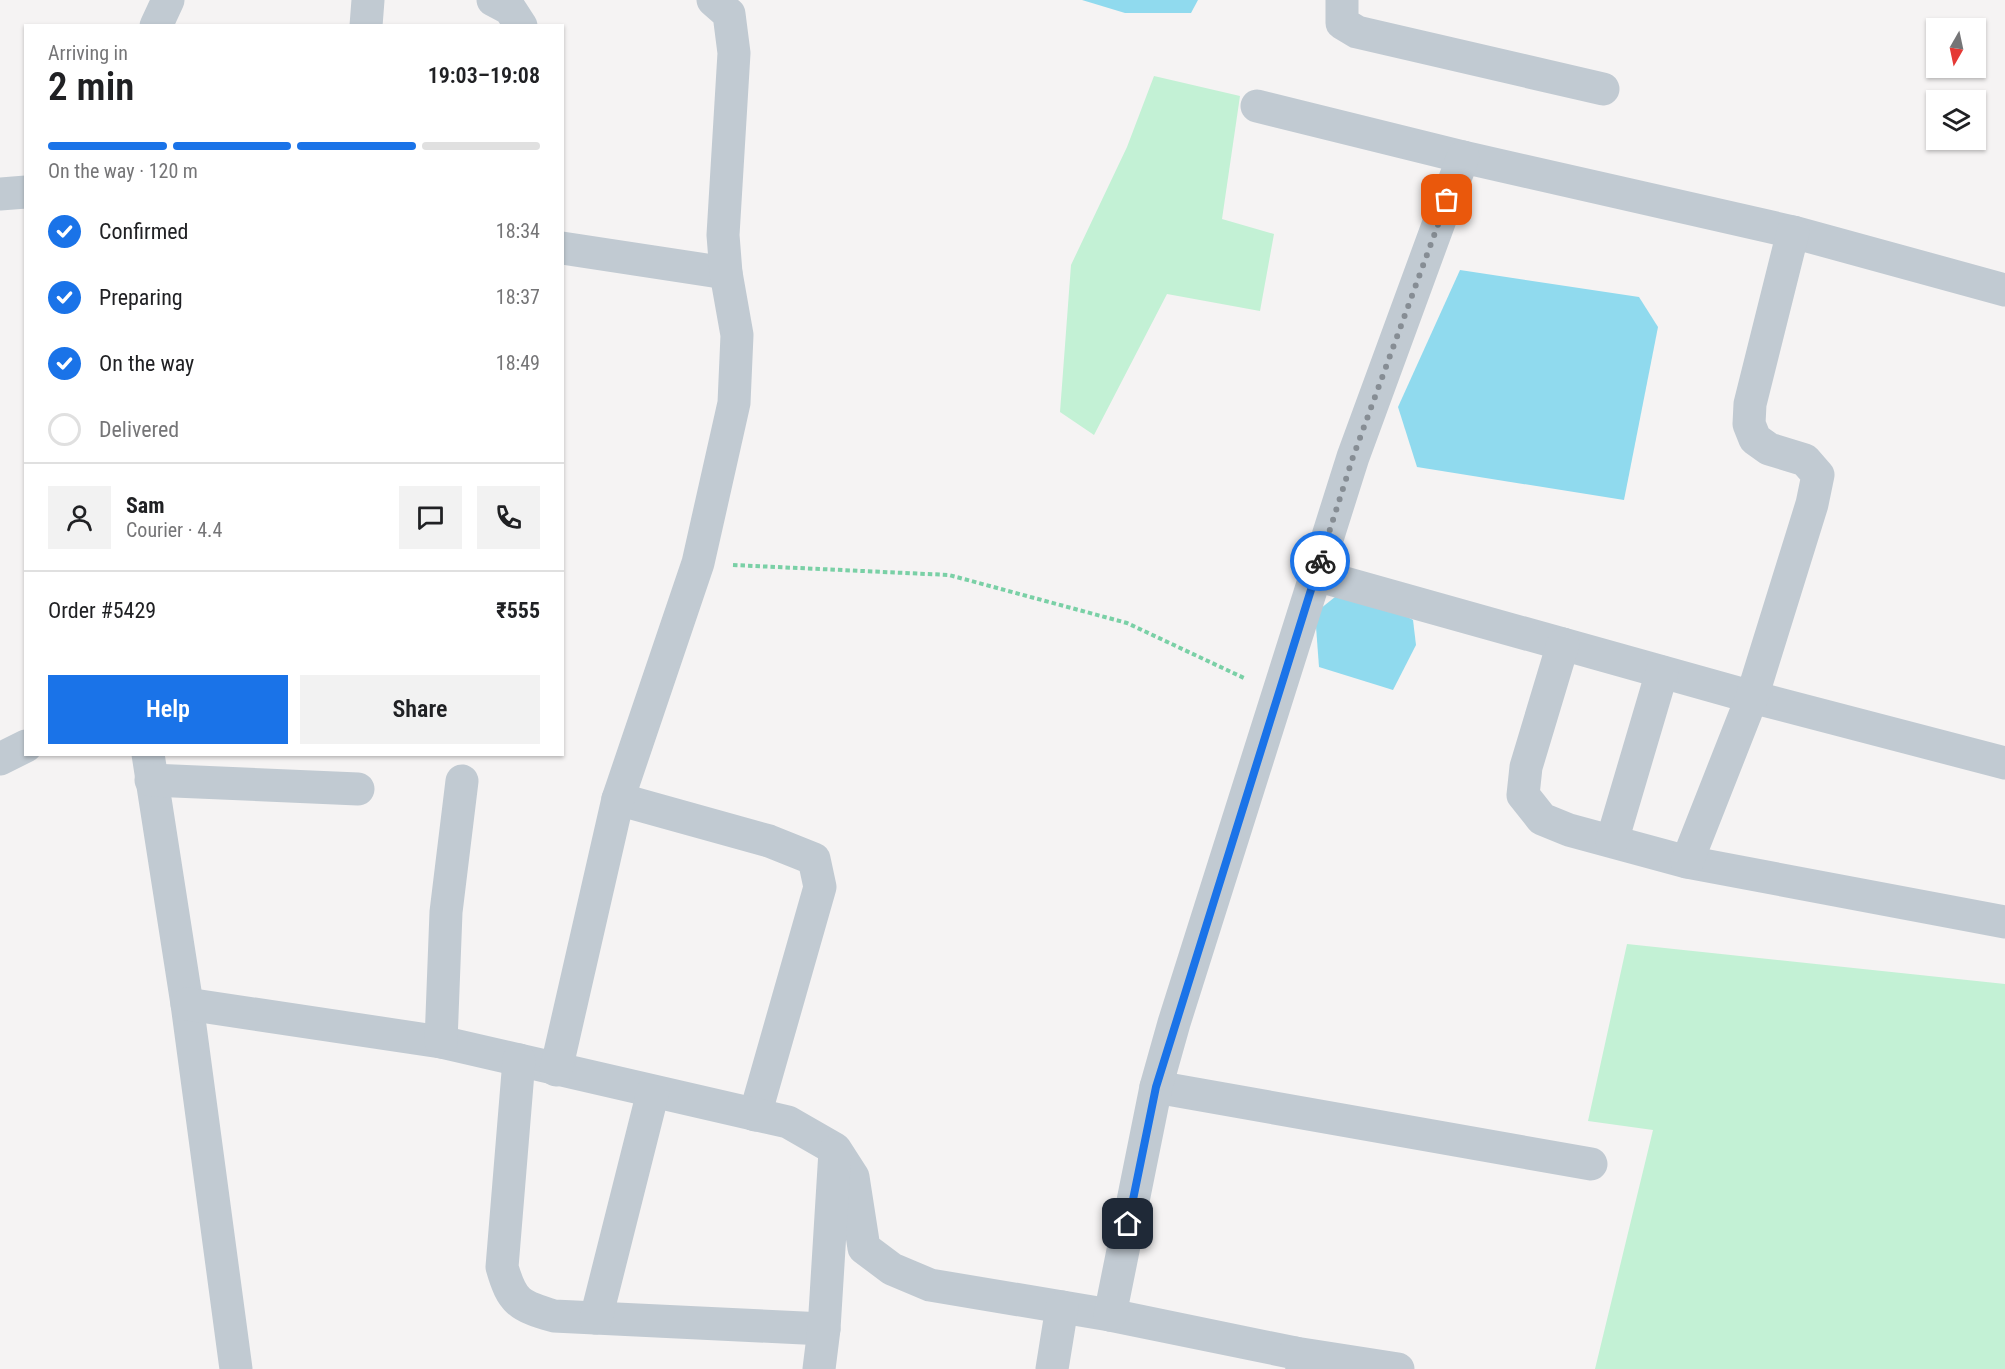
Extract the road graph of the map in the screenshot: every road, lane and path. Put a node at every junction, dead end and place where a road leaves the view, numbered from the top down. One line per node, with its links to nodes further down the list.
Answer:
1 (168, 0): 6 (street)
2 (368, 0): 7 (street)
3 (493, 0): 8 (street)
4 (713, 0): 16 (street)
5 (1342, 0): 9 (street)
6 (157, 24)
7 (366, 24)
8 (520, 24)
9 (1603, 89)
10 (1257, 106): 11 (street)
11 (1463, 157): 14 (street); 19 (street)
12 (24, 192): 13 (street)
13 (0, 194)
14 (1793, 232): 17 (street); 23 (street)
15 (564, 248): 16 (street)
16 (726, 273): 18 (street)
17 (2005, 290)
18 (698, 563): 22 (path); 30 (street)
19 (1316, 575): 20 (street); 22 (street)
20 (1563, 644): 21 (street); 31 (street)
21 (1662, 672): 23 (street); 31 (street)
22 (1278, 693): 38 (street)
23 (1752, 697): 26 (street); 32 (street)
24 (24, 747): 25 (street)
25 (0, 759)
26 (2005, 763)
27 (150, 767): 29 (street); 34 (street)
28 (462, 781): 35 (street)
29 (357, 789)
30 (618, 799): 37 (street); 40 (street)
31 (1612, 842): 32 (street)
32 (1687, 862): 33 (street)
33 (2005, 922)
34 (187, 1004): 35 (street); 48 (street)
35 (441, 1042): 36 (street)
36 (519, 1060): 37 (street); 45 (street)
37 (556, 1070): 39 (street)
38 (1156, 1087): 42 (street); 44 (street)
39 (653, 1092): 40 (street); 45 (street)
40 (755, 1115): 41 (street)
41 (835, 1149): 43 (street); 46 (street)
42 (1591, 1164)
43 (1062, 1307): 44 (street); 50 (street)
44 (1110, 1316): 47 (street)
45 (596, 1318): 46 (street)
46 (824, 1329): 49 (street)
47 (1300, 1361): 51 (street)
48 (236, 1369)
49 (819, 1369)
50 (1052, 1369)
51 (1398, 1369)

